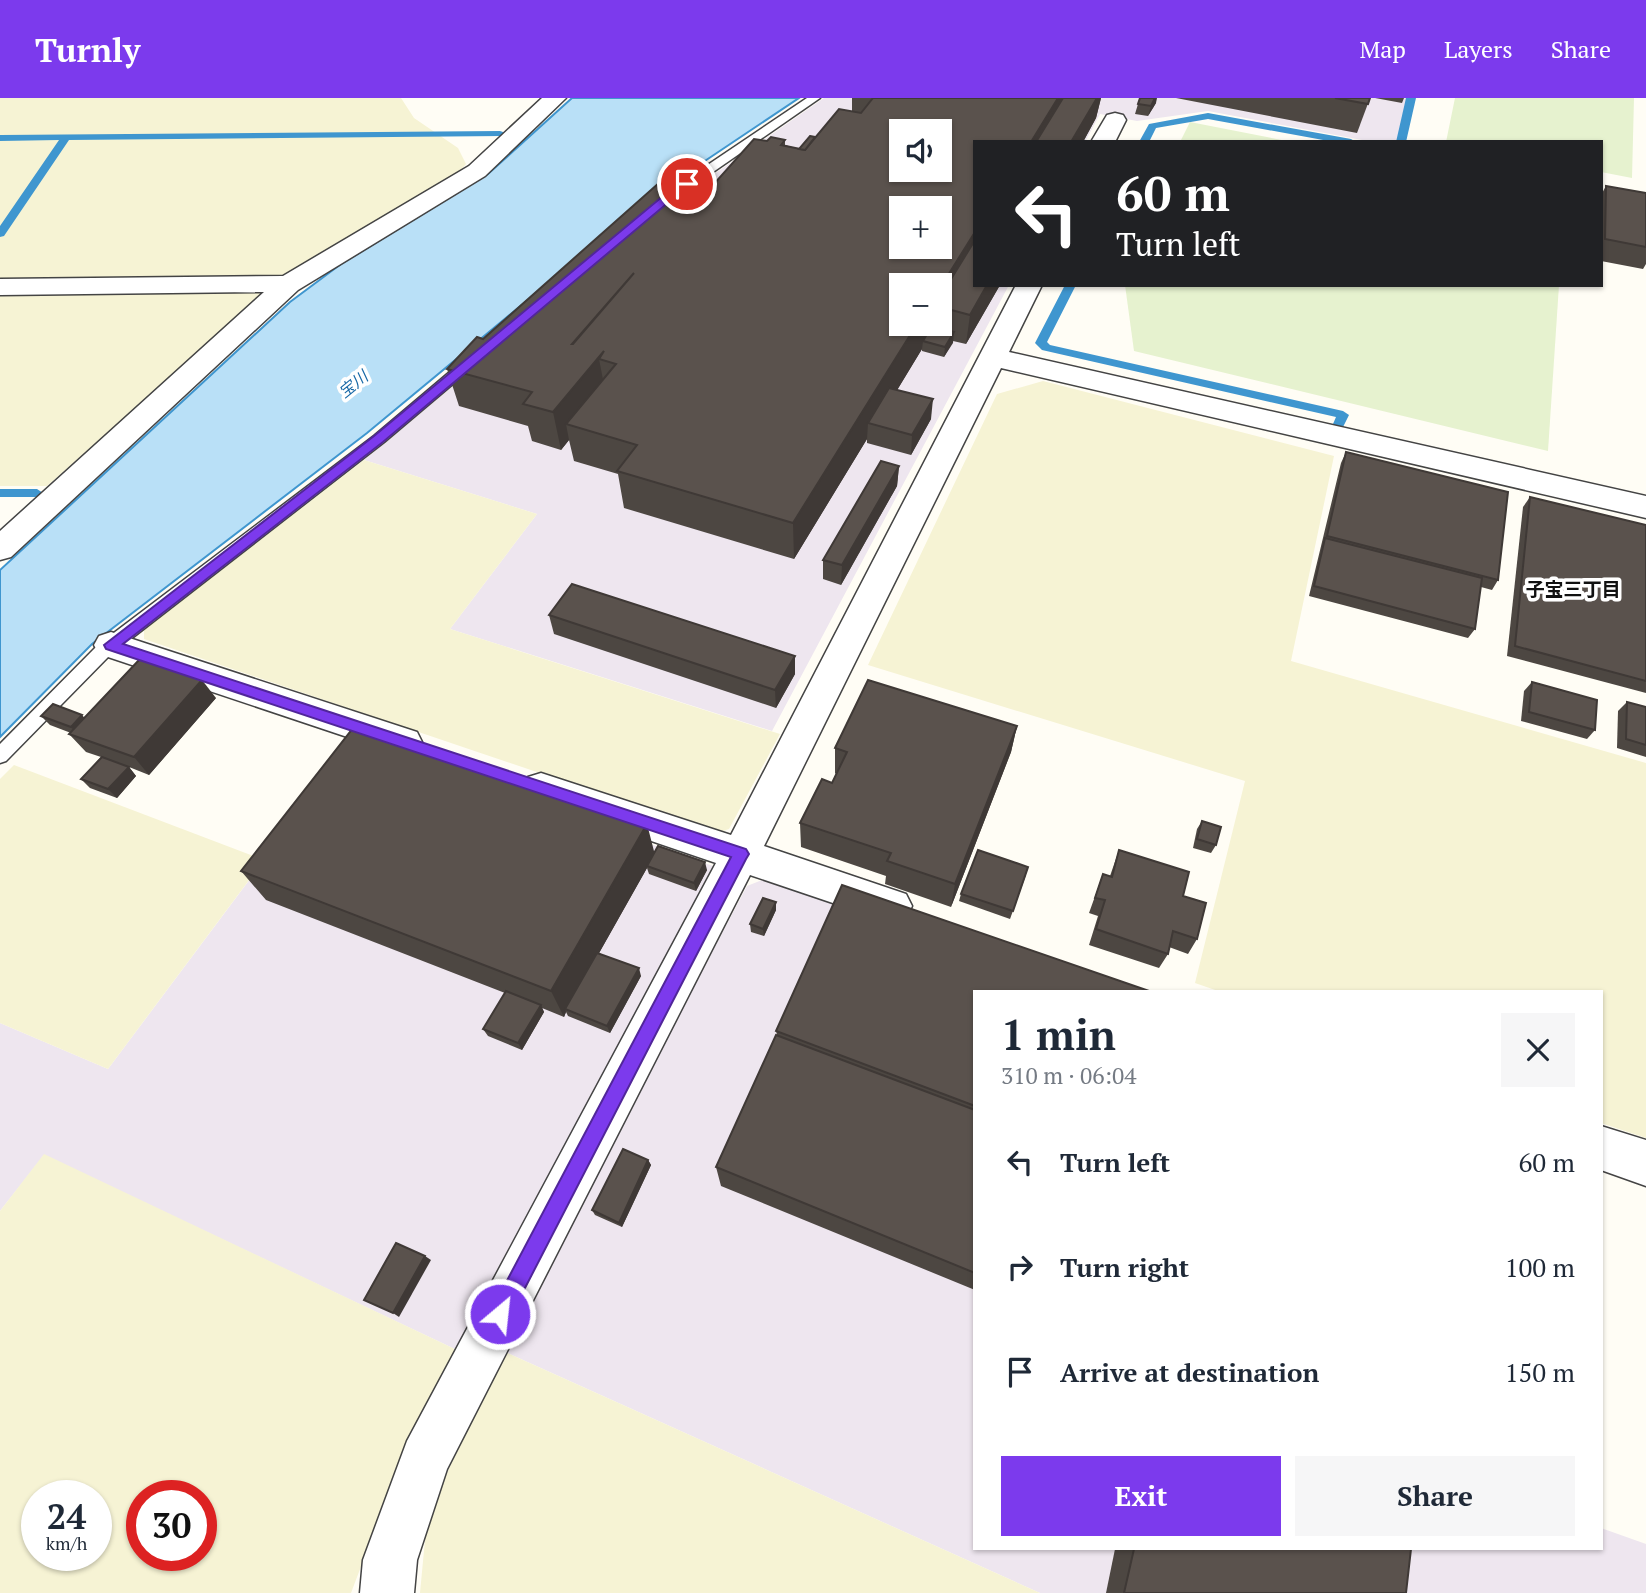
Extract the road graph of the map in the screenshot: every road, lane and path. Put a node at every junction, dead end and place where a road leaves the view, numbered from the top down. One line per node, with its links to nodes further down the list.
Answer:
1 (555, 98): 6 (street)
2 (814, 98): 5 (lane)
3 (1115, 120): 4 (street)
4 (1104, 140)
5 (656, 208)
6 (289, 284): 7 (street); 12 (street)
7 (0, 287)
8 (1028, 287): 10 (street)
9 (485, 350): 13 (lane)
10 (992, 357): 11 (street); 17 (street)
11 (1646, 507)
12 (0, 549)
13 (111, 645): 14 (street); 15 (lane)
14 (439, 754)
15 (0, 756)
16 (505, 776): 17 (street)
17 (741, 854): 18 (street); 21 (street)
18 (923, 916)
19 (1603, 1149): 20 (street)
20 (1646, 1163)
21 (387, 1593)

